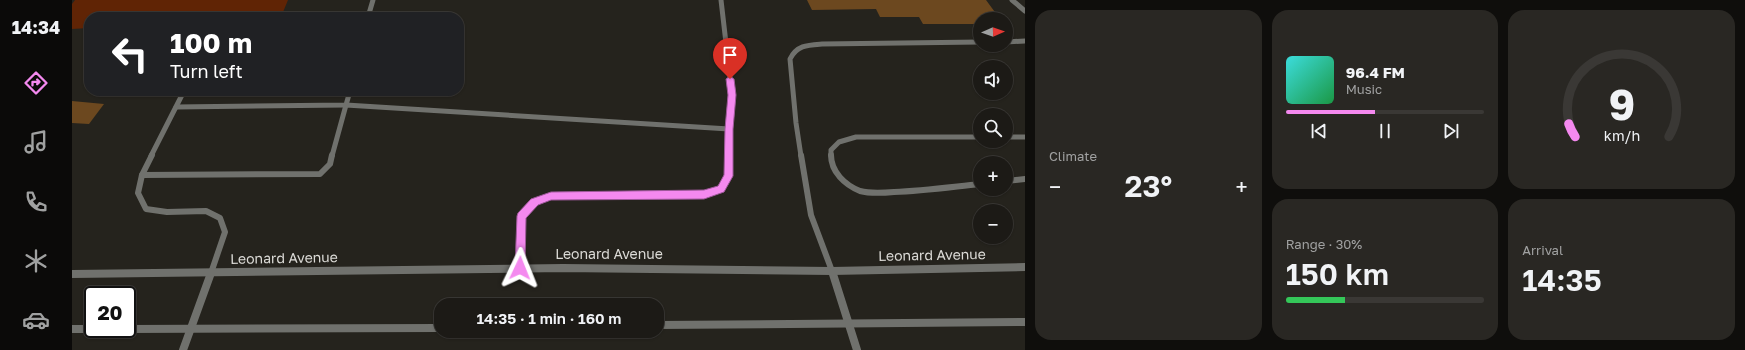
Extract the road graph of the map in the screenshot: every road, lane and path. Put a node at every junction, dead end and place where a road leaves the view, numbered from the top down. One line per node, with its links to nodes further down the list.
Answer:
1 (373, 0): 5 (lane)
2 (721, 0): 13 (lane)
3 (1012, 0): 4 (lane)
4 (1025, 11)
5 (369, 12)
6 (1025, 41): 8 (lane)
7 (973, 42): 23 (lane)
8 (1013, 42)
9 (182, 96): 12 (lane)
10 (349, 96): 11 (lane)
11 (346, 105): 12 (lane); 13 (lane); 17 (lane)
12 (176, 107): 17 (lane)
13 (729, 129): 22 (lane)
14 (973, 137): 20 (lane)
15 (1013, 137): 16 (lane)
16 (1025, 137)
17 (142, 175): 24 (lane)
18 (1025, 179): 19 (lane)
19 (1013, 180)
20 (973, 185)
21 (1025, 267): 23 (street, Leonard Avenue)
22 (520, 268): 23 (street, Leonard Avenue); 24 (street, Leonard Avenue)
23 (832, 271): 26 (street)
24 (211, 272): 25 (street, Leonard Avenue); 29 (street)
25 (72, 274)
26 (848, 322): 27 (street); 28 (street); 35 (street)
27 (1025, 322)
28 (664, 325)
29 (191, 328): 30 (street); 33 (street); 34 (street)
30 (434, 328)
31 (72, 329): 32 (street)
32 (84, 329)
33 (136, 329)
34 (183, 350)
35 (857, 350)

